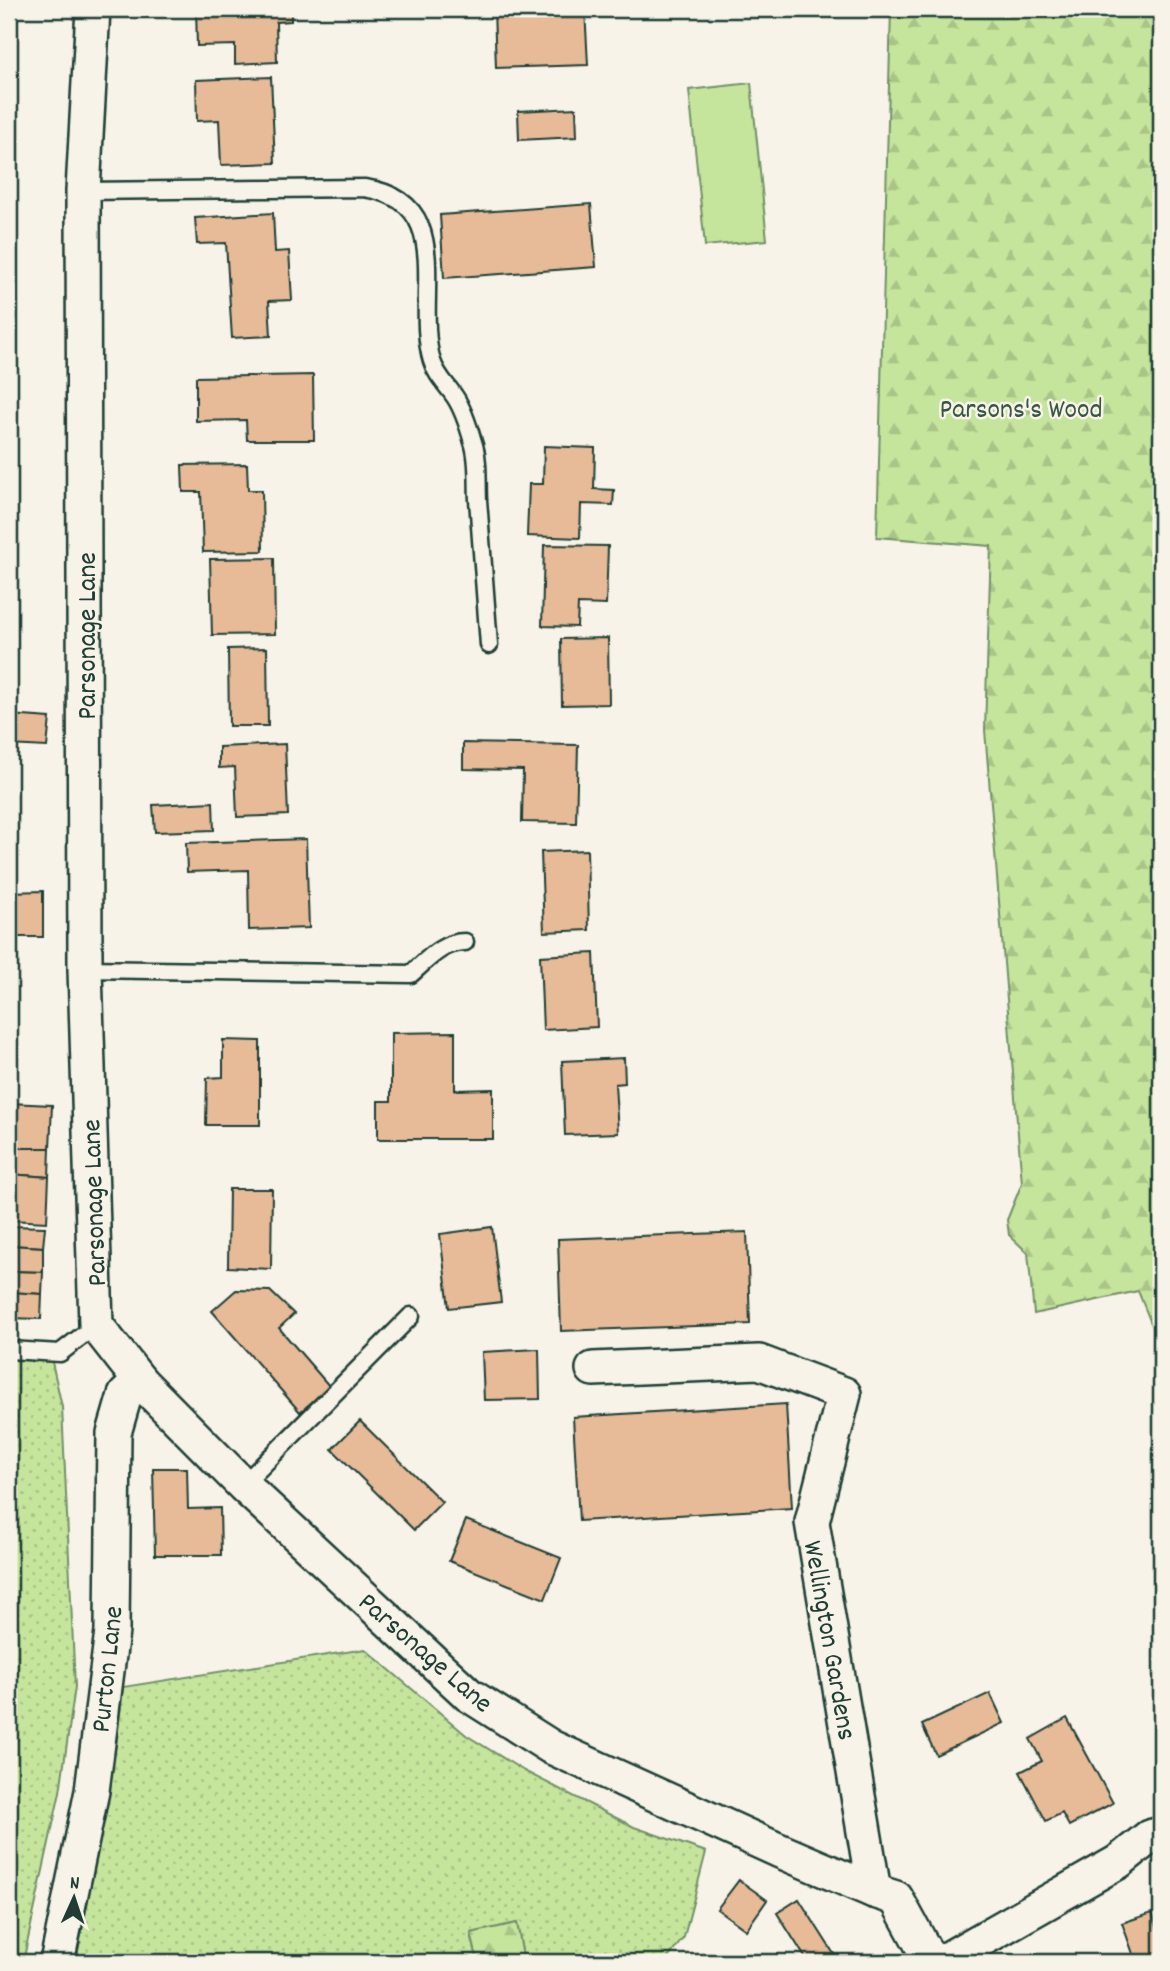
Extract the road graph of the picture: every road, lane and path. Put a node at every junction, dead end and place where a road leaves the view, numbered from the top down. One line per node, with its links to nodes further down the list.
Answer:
1 (93, 9): 2 (street, Parsonage Lane)
2 (82, 191): 3 (lane); 5 (street, Parsonage Lane)
3 (489, 645)
4 (465, 942): 5 (lane)
5 (85, 969): 7 (street, Parsonage Lane)
6 (411, 1316): 11 (lane)
7 (96, 1325): 8 (lane); 10 (street, Parsonage Lane)
8 (9, 1350)
9 (593, 1369): 13 (street, Wellington Gardens)
10 (141, 1381): 11 (street, Parsonage Lane); 14 (street, Purton Lane)
11 (243, 1485): 13 (street, Parsonage Lane)
12 (1161, 1834): 16 (street)
13 (874, 1891): 15 (street, Parsonage Lane)
14 (57, 1962)
15 (931, 1962)
16 (942, 1962)

